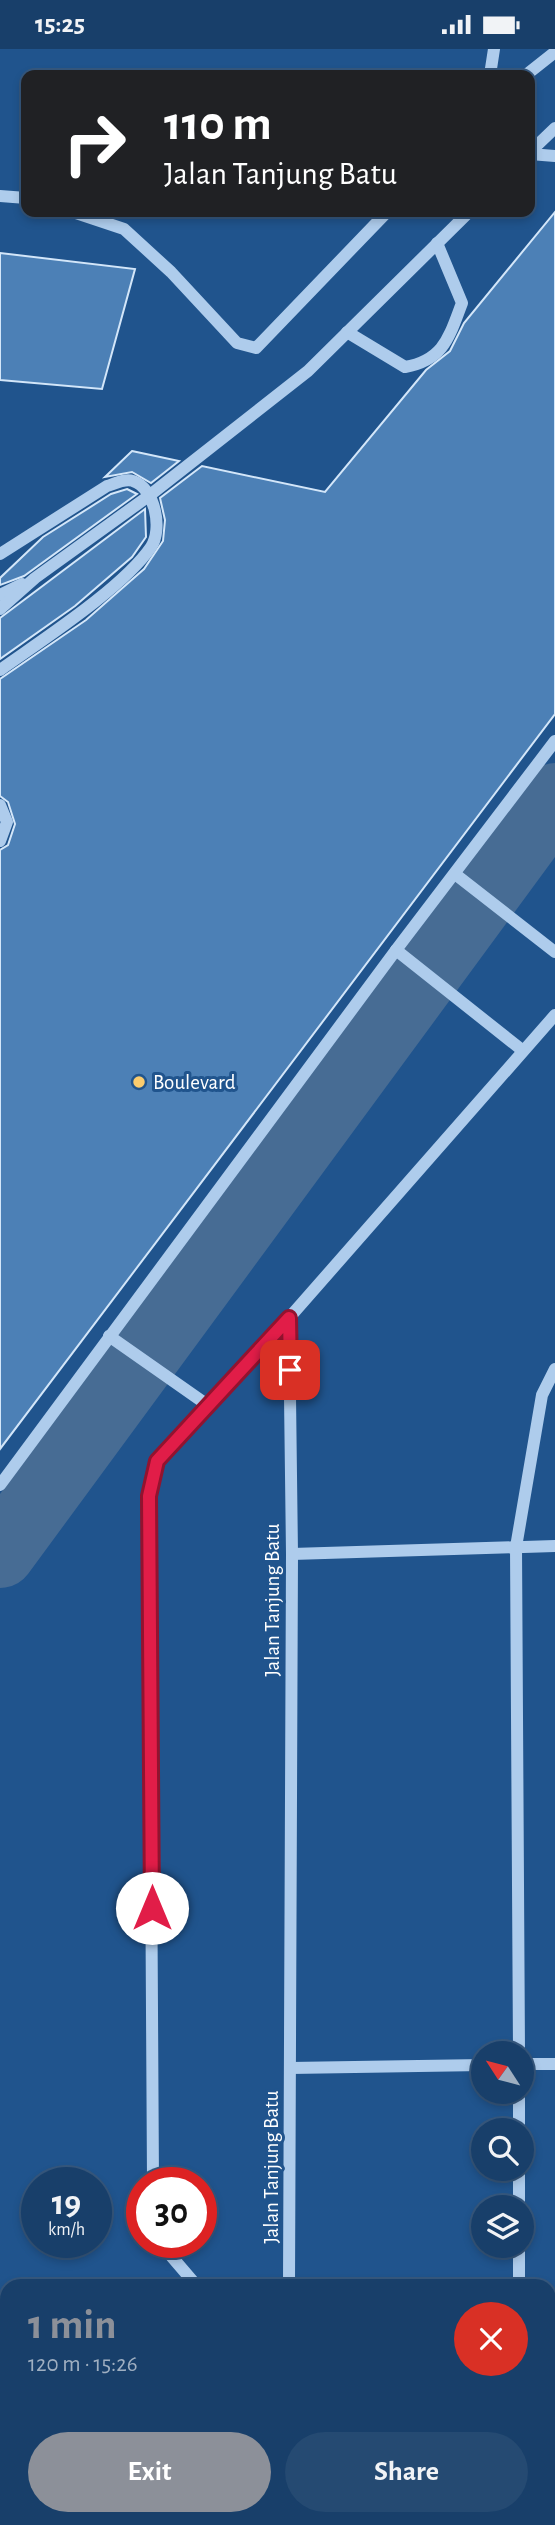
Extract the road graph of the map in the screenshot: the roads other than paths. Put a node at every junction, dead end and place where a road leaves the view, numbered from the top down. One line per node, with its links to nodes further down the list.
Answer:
1 (494, 49): 3 (street)
2 (555, 52): 4 (street)
3 (491, 70)
4 (532, 70)
5 (555, 128): 6 (street)
6 (535, 148)
7 (535, 154): 8 (street)
8 (555, 156)
9 (0, 196): 10 (street)
10 (21, 198)
11 (88, 217): 12 (street)
12 (382, 217)
13 (464, 217): 14 (street)
14 (438, 243): 15 (street); 15 (street)
15 (347, 332): 16 (street)
16 (150, 495): 17 (street); 18 (street); 21 (street)
17 (0, 554)
18 (35, 578): 19 (street); 20 (street)
19 (0, 595)
20 (0, 608)
21 (0, 670)
22 (555, 741): 25 (street)
23 (0, 805): 24 (street)
24 (0, 841)
25 (455, 874): 26 (street); 27 (street)
26 (396, 950): 29 (street); 31 (street)
27 (555, 952)
28 (555, 1015): 29 (street)
29 (522, 1050): 30 (street)
30 (289, 1318): 33 (street); 37 (street, Jalan Tanjung Batu)
31 (109, 1336): 33 (street); 34 (street)
32 (555, 1369): 36 (street)
33 (206, 1404): 43 (street)
34 (0, 1485)
35 (555, 1546): 36 (street)
36 (516, 1547): 37 (street); 38 (street)
37 (292, 1555): 42 (street, Jalan Tanjung Batu)
38 (519, 2041)
39 (534, 2064): 40 (street)
40 (555, 2064)
41 (471, 2065): 42 (street)
42 (290, 2068): 47 (street, Jalan Tanjung Batu)
43 (153, 2167)
44 (173, 2258): 46 (street)
45 (519, 2258): 48 (street)
46 (191, 2279)
47 (289, 2279)
48 (519, 2279)

